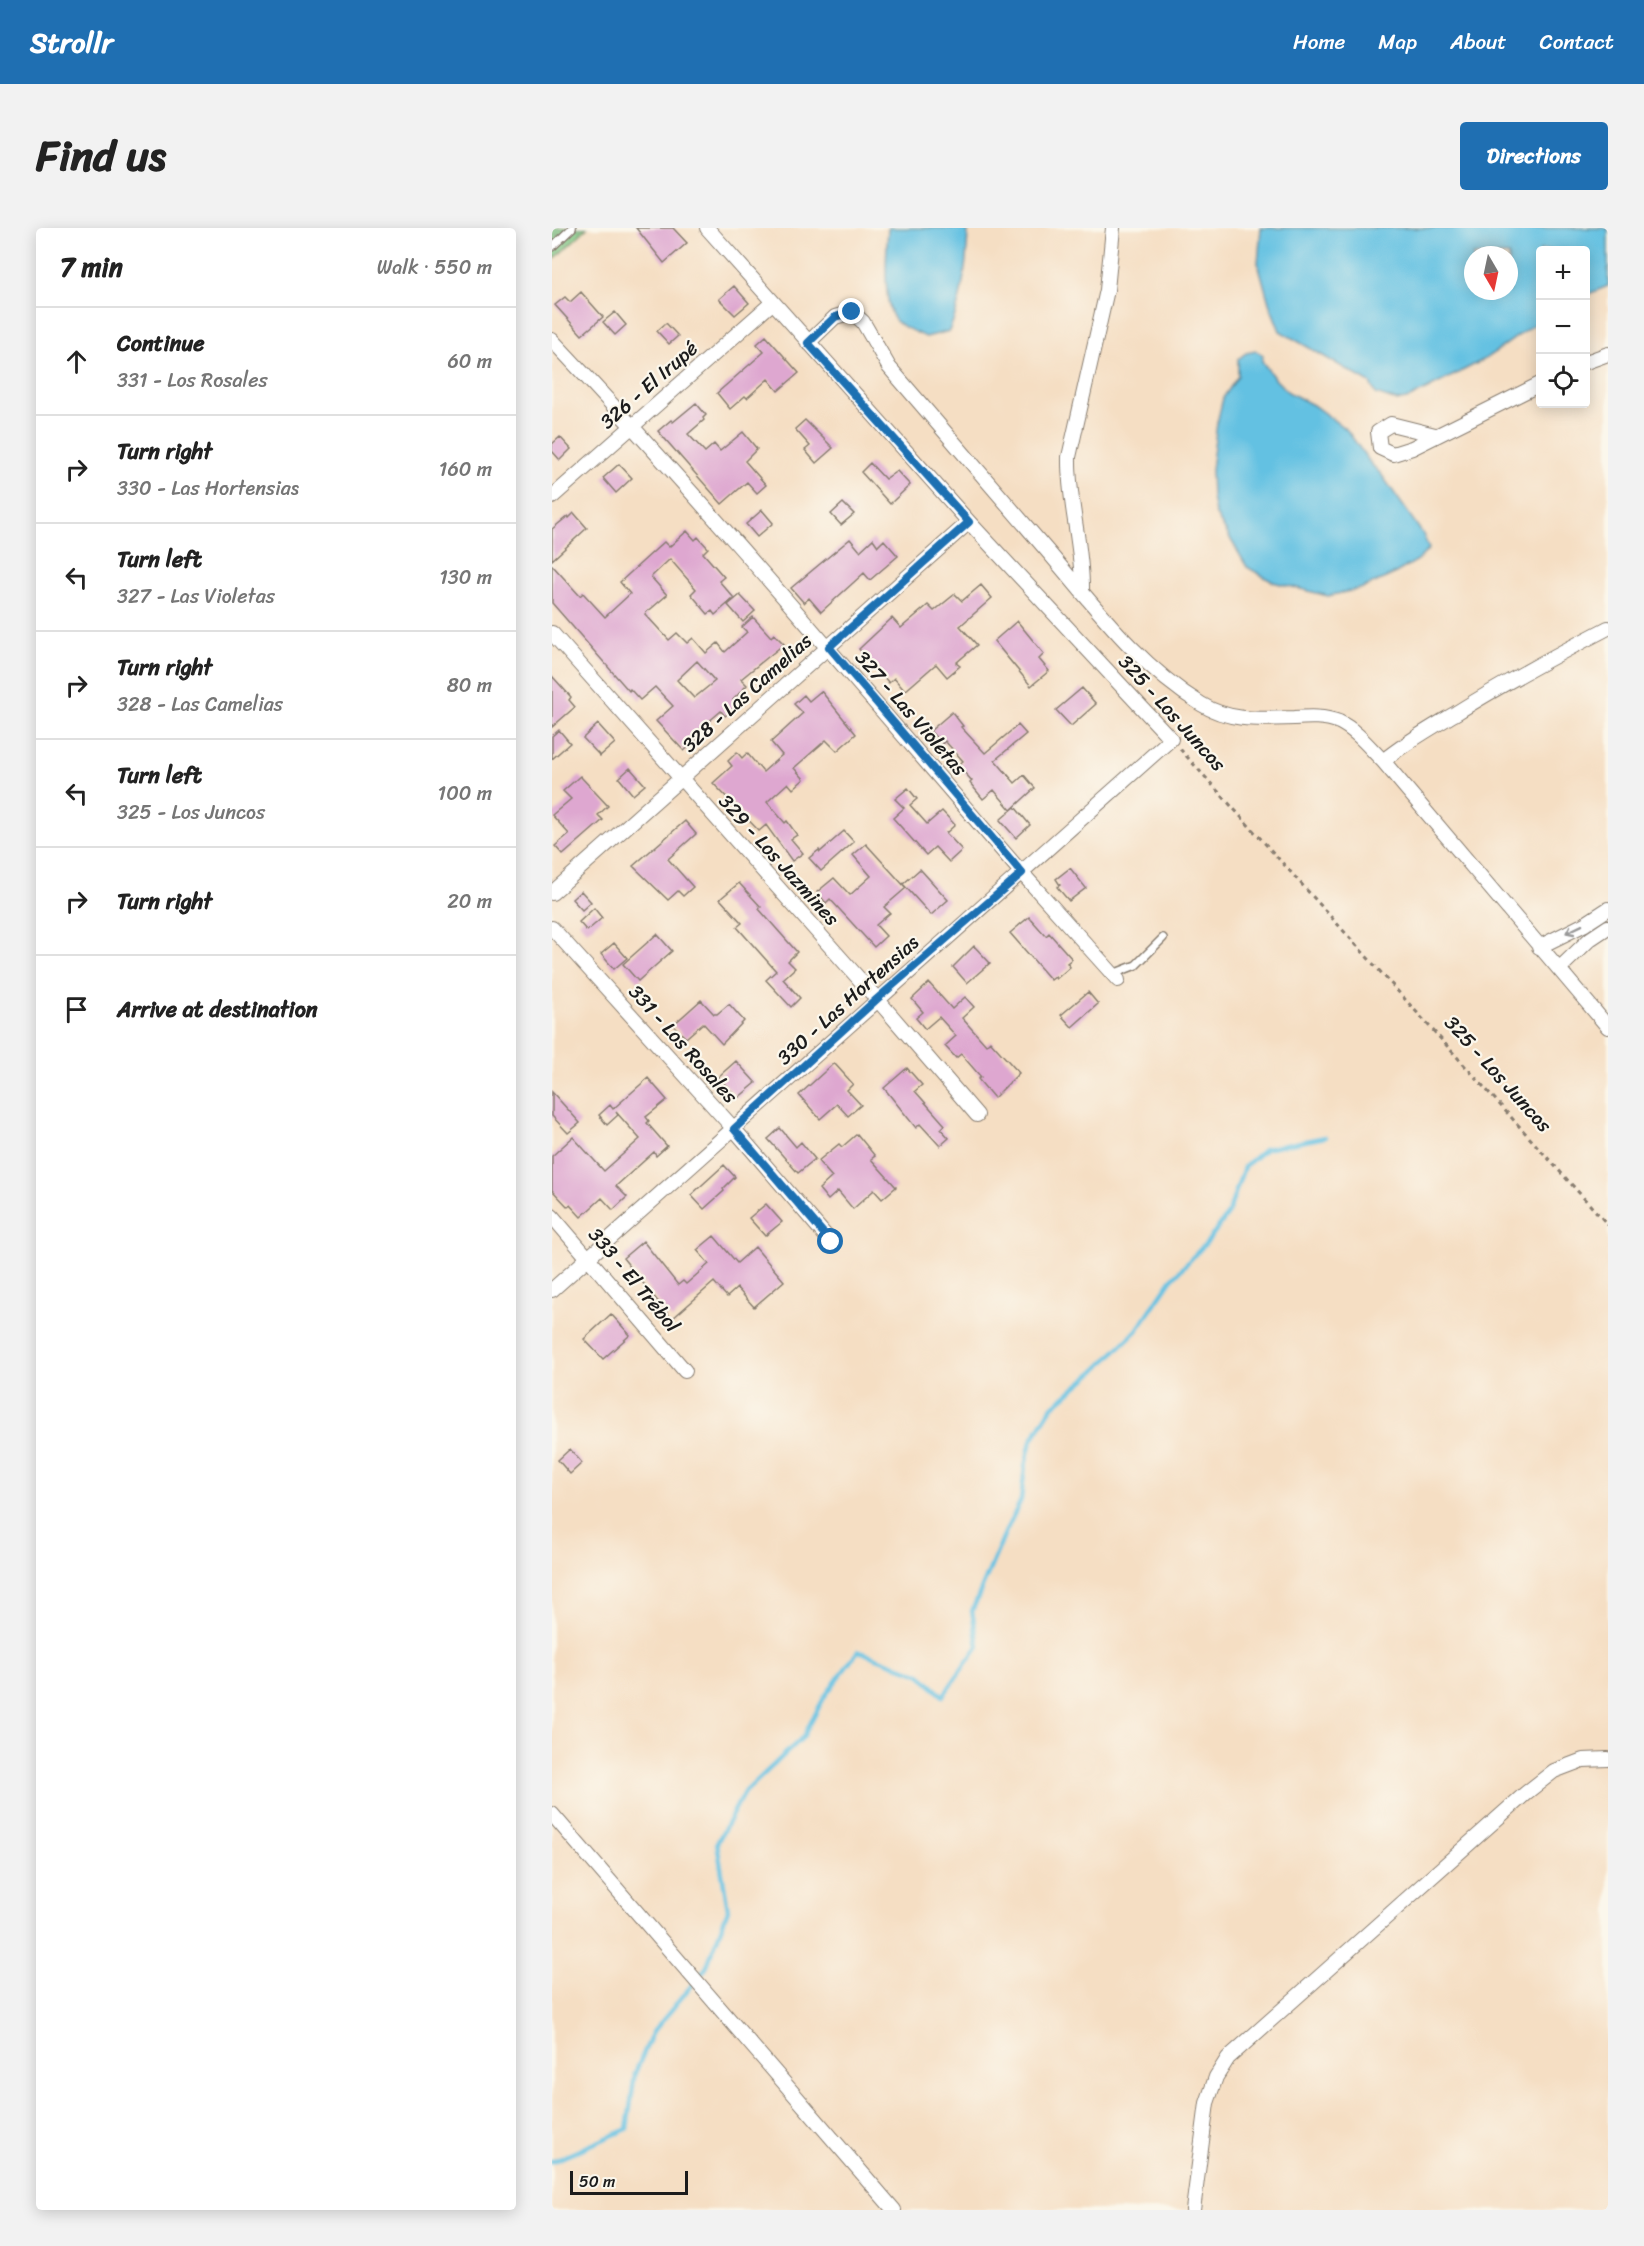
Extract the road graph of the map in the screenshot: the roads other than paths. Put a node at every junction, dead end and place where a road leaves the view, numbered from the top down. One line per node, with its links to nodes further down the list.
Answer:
1 (572, 228): 4 (lane)
2 (707, 228): 5 (street, 325 - Los Juncos)
3 (1113, 228): 15 (street)
4 (552, 246)
5 (772, 303): 7 (street, 325 - Los Juncos); 11 (street, 326 - El Irupé)
6 (552, 340): 11 (street, 327 - Las Violetas)
7 (808, 343): 14 (street, 325 - Los Juncos); 15 (street)
8 (1608, 354): 9 (street)
9 (1590, 361)
10 (1536, 386): 12 (street)
11 (632, 425): 13 (street, 326 - El Irupé); 18 (street, 327 - Las Violetas)
12 (1435, 435)
13 (552, 497)
14 (969, 522): 18 (street, 328 - Las Camelias); 19 (street, 325 - Los Juncos)
15 (1082, 592): 20 (street)
16 (1608, 628): 20 (street)
17 (552, 633): 21 (street, 329 - Los Jazmines)
18 (829, 647): 21 (street, 328 - Las Camelias); 22 (street, 327 - Las Violetas)
19 (1172, 739): 22 (street, 330 - Las Hortensias)
20 (1383, 761): 28 (street)
21 (680, 778): 23 (street, 328 - Las Camelias); 31 (street, 329 - Los Jazmines)
22 (1022, 873): 30 (street, 327 - Las Violetas); 31 (street, 330 - Las Hortensias)
23 (552, 893)
24 (1608, 909): 28 (street, one-way to 28)
25 (1608, 927): 29 (street)
26 (552, 928): 34 (street, 331 - Los Rosales)
27 (1163, 938): 30 (lane)
28 (1539, 947): 29 (street)
29 (1559, 969): 32 (street)
30 (1116, 977)
31 (877, 999): 33 (street, 329 - Los Jazmines); 34 (street, 330 - Las Hortensias)
32 (1608, 1027)
33 (977, 1115)
34 (734, 1129): 36 (street, 331 - Los Rosales); 37 (street, 330 - Las Hortensias)
35 (552, 1216): 37 (street, 333 - El Trébol)
36 (831, 1242)
37 (589, 1258): 38 (street, 330 - Las Hortensias); 39 (street, 333 - El Trébol)
38 (552, 1290)
39 (685, 1371)
40 (1608, 1760): 43 (street)
41 (552, 1814): 42 (street)
42 (894, 2210)
43 (1193, 2210)

